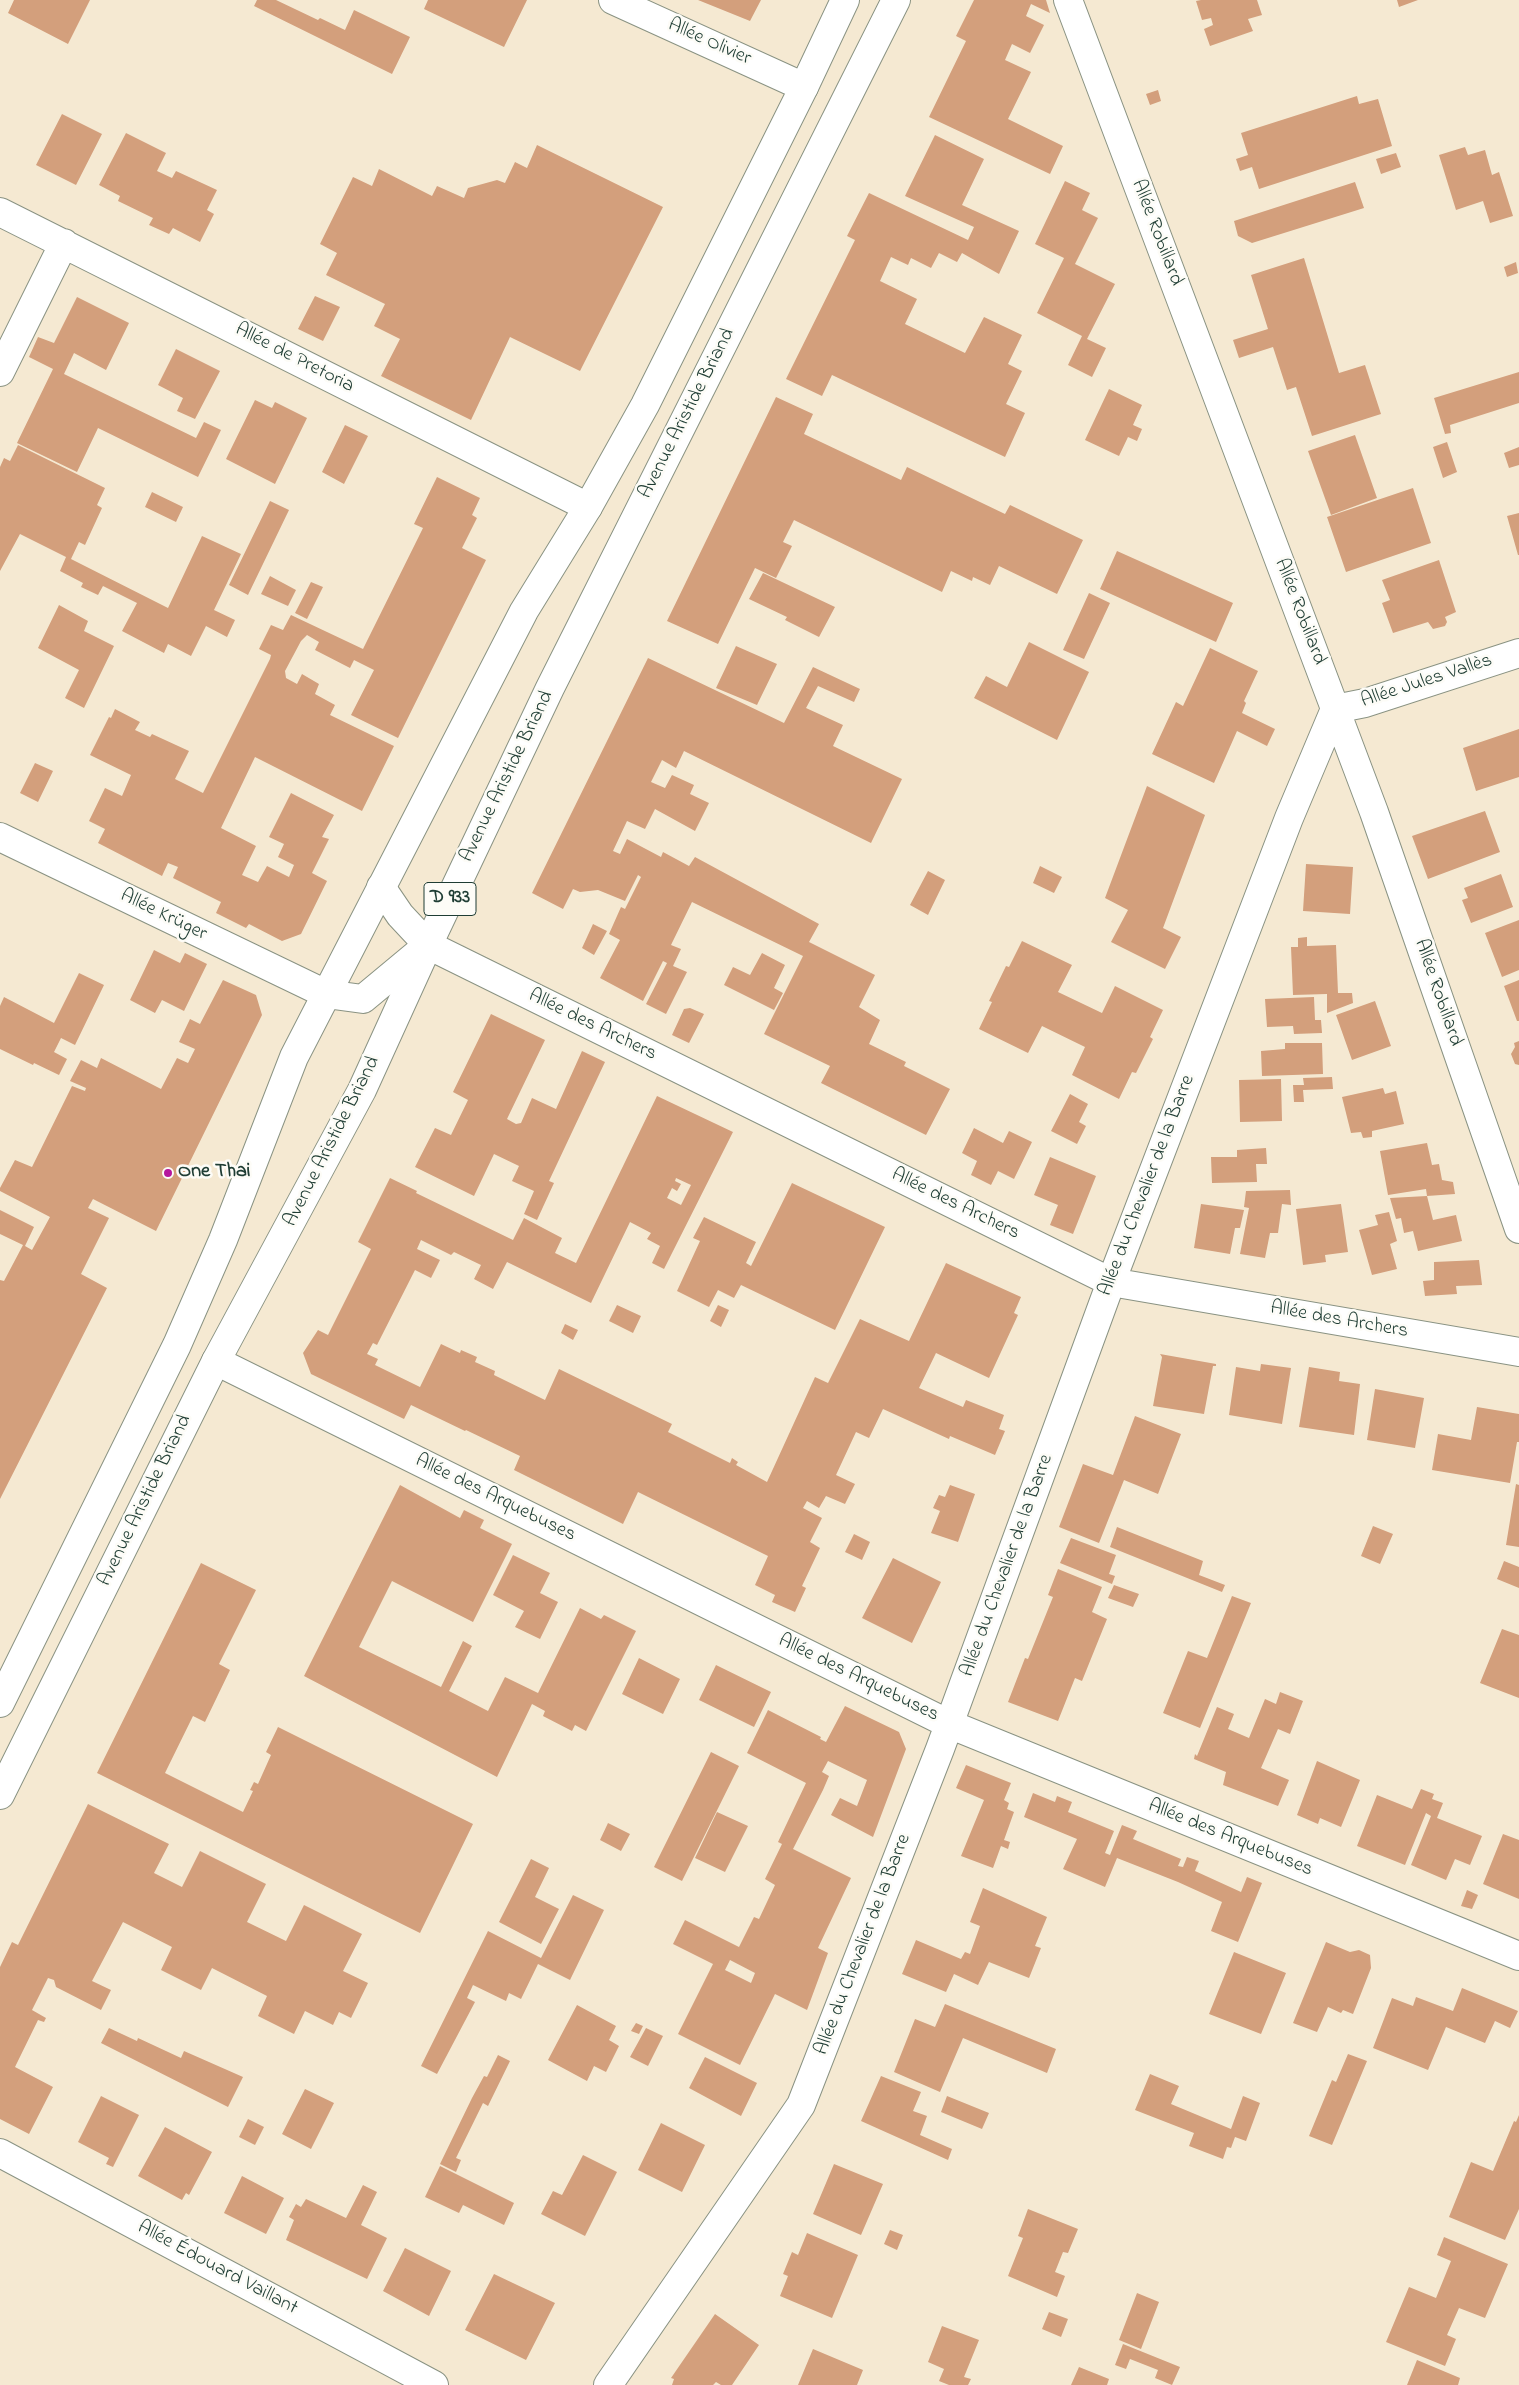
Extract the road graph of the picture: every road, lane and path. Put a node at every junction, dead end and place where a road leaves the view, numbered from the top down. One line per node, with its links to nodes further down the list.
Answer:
1 (613, 0): 5 (street, Allée Olivier)
2 (845, 0): 5 (street, Avenue Aristide Briand)
3 (896, 0): 14 (street, Avenue Aristide Briand / D 933)
4 (1068, 0): 11 (street, Allée Robillard)
5 (804, 87): 9 (street, Avenue Aristide Briand)
6 (0, 212): 7 (street, Allée de Pretoria)
7 (64, 243): 8 (street); 9 (street, Allée de Pretoria)
8 (0, 372)
9 (588, 507): 13 (street, Avenue Aristide Briand)
10 (1519, 653): 11 (street, Allée Jules Vallès)
11 (1335, 709): 16 (street, Allée Robillard); 17 (street, Allée du Chevalier de la Barre)
12 (0, 837): 15 (street, Allée Krüger)
13 (381, 887): 14 (street); 15 (street, Avenue Aristide Briand)
14 (428, 945): 15 (street, Allée Krüger); 17 (street, Allée des Archers); 19 (street, Avenue Aristide Briand / D 933)
15 (326, 994): 20 (street, Avenue Aristide Briand)
16 (1519, 1228)
17 (1111, 1282): 18 (street, Allée des Archers); 21 (street, Allée du Chevalier de la Barre)
18 (1519, 1352)
19 (216, 1361): 21 (street, Allée des Arquebuses); 22 (street, Avenue Aristide Briand / D 933)
20 (0, 1703)
21 (949, 1724): 23 (street, Allée des Arquebuses); 26 (street, Allée du Chevalier de la Barre)
22 (0, 1795)
23 (1519, 1956)
24 (0, 2153): 25 (street, Allée Édouard Vaillant)
25 (434, 2385)
26 (608, 2385)

